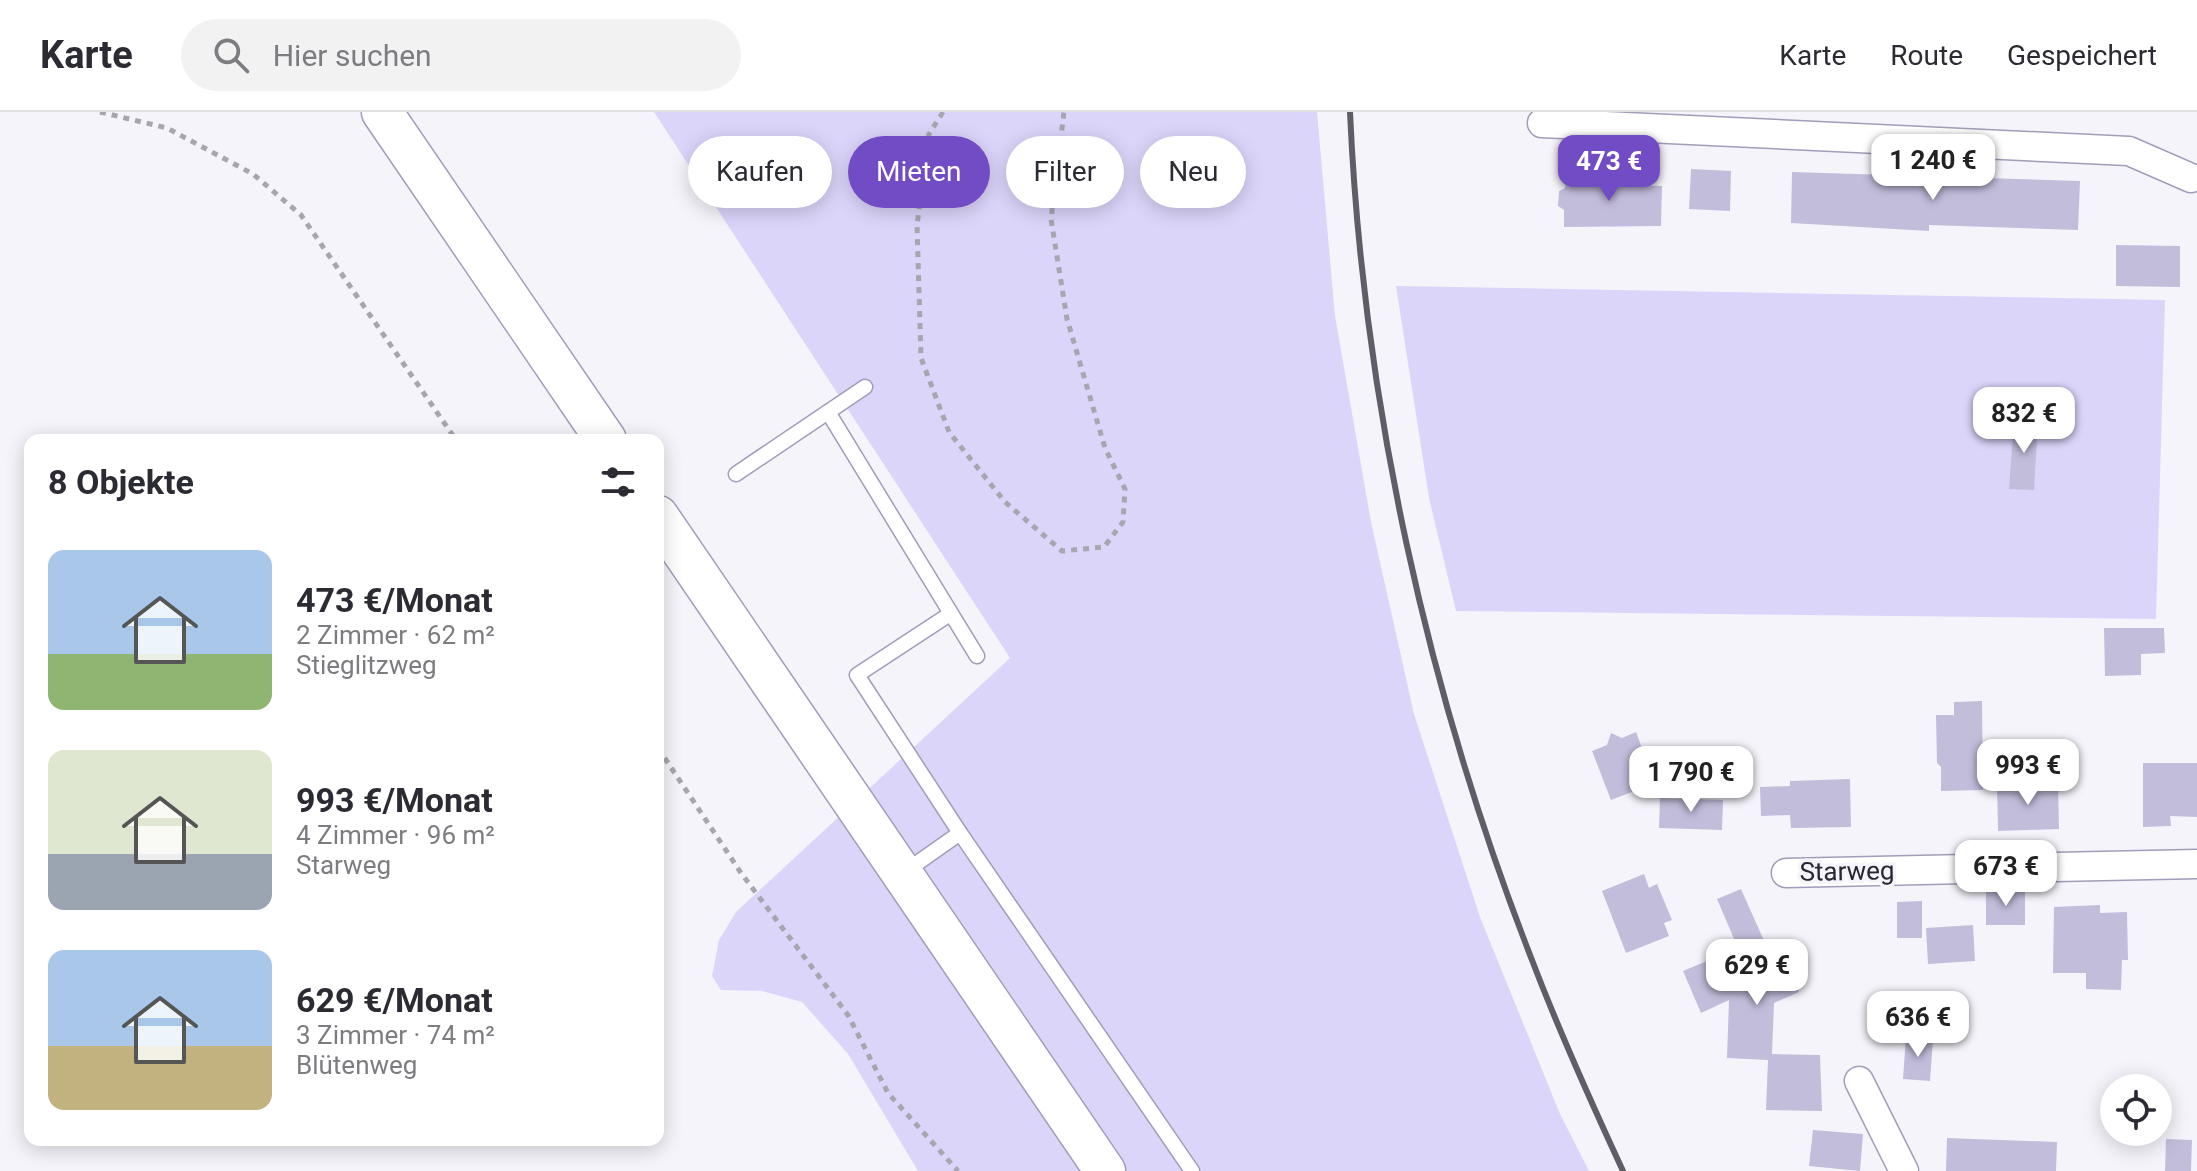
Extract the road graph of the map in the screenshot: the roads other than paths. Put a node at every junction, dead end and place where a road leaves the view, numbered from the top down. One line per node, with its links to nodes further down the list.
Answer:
1 (382, 112): 7 (main road)
2 (1622, 119): 3 (street); 4 (street)
3 (1542, 123)
4 (2191, 178)
5 (865, 387): 6 (lane)
6 (828, 412): 8 (lane); 10 (lane)
7 (602, 434)
8 (736, 474)
9 (664, 525): 15 (main road)
10 (950, 614): 11 (lane); 12 (lane)
11 (977, 656)
12 (960, 833): 15 (lane); 18 (lane)
13 (2197, 864): 14 (street, Starweg)
14 (1786, 873)
15 (902, 874): 17 (main road)
16 (1859, 1081): 19 (street)
17 (1105, 1171)
18 (1192, 1171)
19 (1904, 1171)

